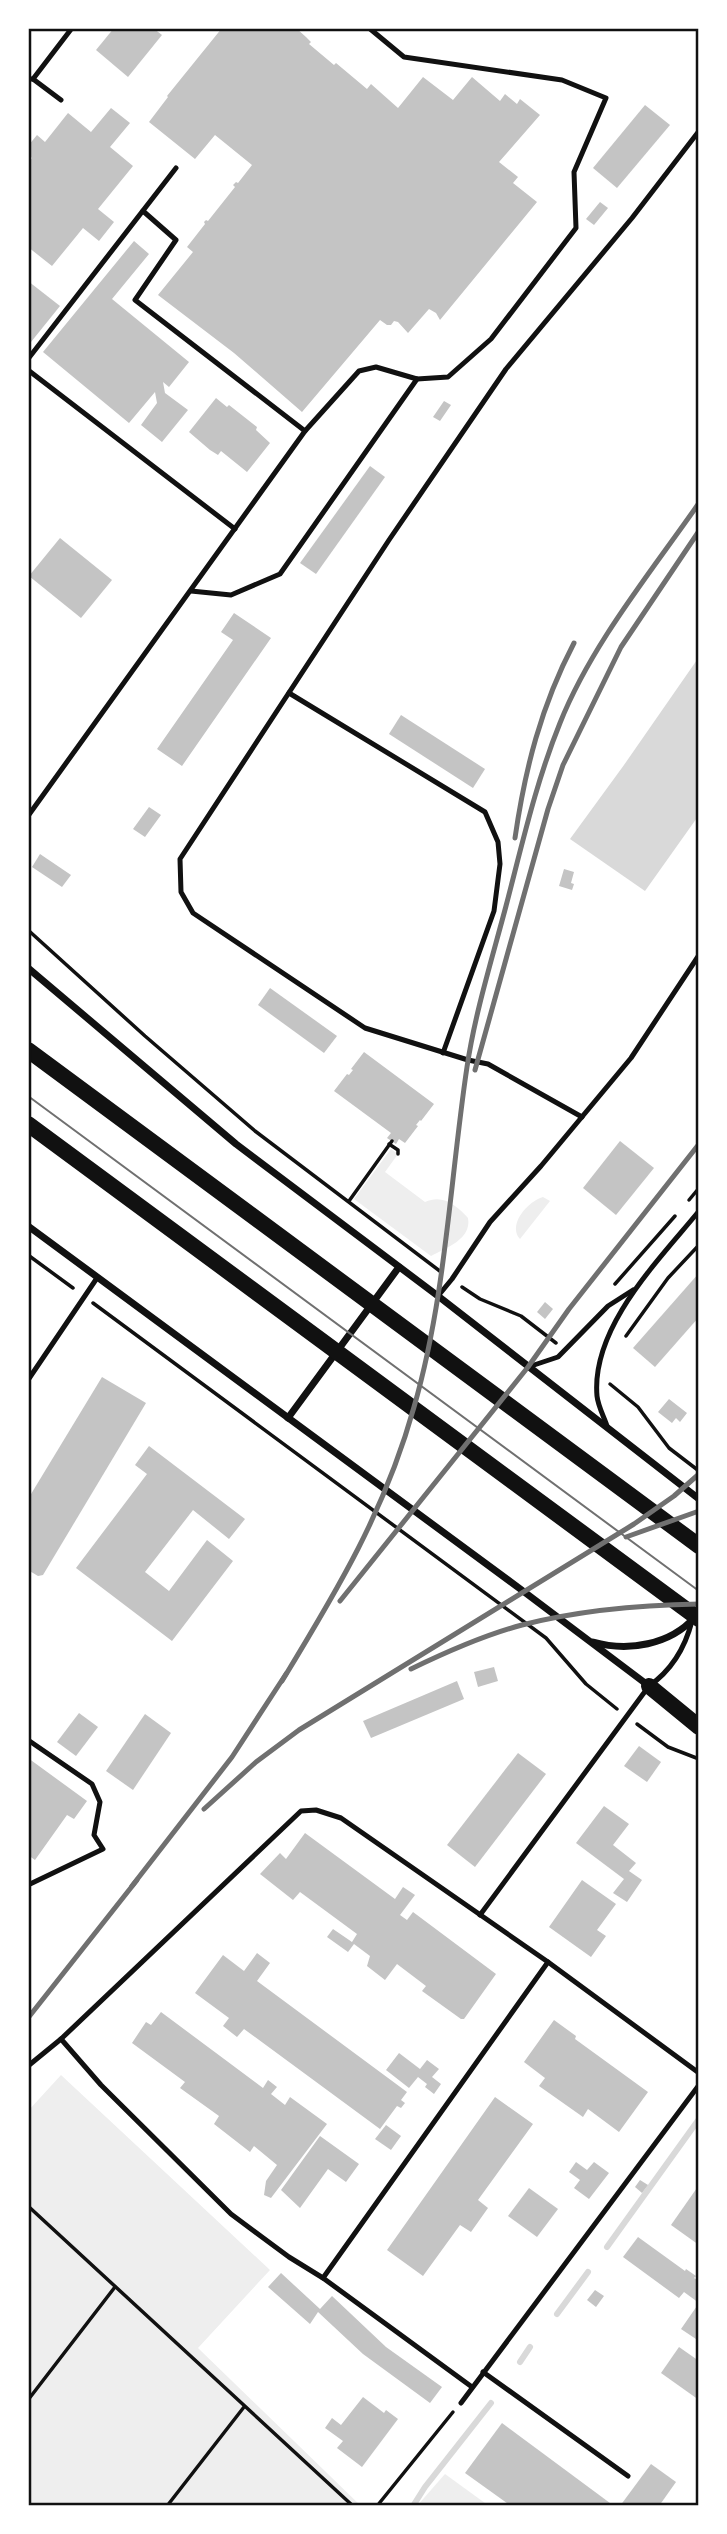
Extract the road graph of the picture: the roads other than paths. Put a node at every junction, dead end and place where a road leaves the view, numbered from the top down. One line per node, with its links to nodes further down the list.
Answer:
1 (72, 28): 3 (lane)
2 (369, 28): 10 (lane)
3 (30, 79): 4 (lane)
4 (61, 100)
5 (699, 131): 14 (lane)
6 (176, 168): 7 (lane)
7 (143, 211): 8 (lane); 11 (lane)
8 (28, 359)
9 (28, 370): 12 (lane)
10 (417, 379): 11 (lane); 13 (lane)
11 (304, 431): 12 (lane)
12 (235, 529): 13 (lane)
13 (191, 591): 15 (lane)
14 (289, 692): 19 (lane); 19 (lane)
15 (28, 816)
16 (699, 955): 20 (lane)
17 (28, 968): 24 (street)
18 (28, 1051): 33 (main road)
19 (443, 1053): 20 (lane)
20 (582, 1117): 27 (lane)
21 (28, 1124): 35 (main road)
22 (699, 1211): 26 (lane)
23 (28, 1226): 25 (street)
24 (399, 1267): 27 (street); 30 (street)
25 (97, 1278): 29 (lane); 30 (street)
26 (635, 1288): 28 (lane); 31 (lane)
27 (438, 1296): 28 (street)
28 (528, 1367): 31 (street)
29 (28, 1380)
30 (288, 1418): 36 (street)
31 (608, 1429): 32 (street)
32 (699, 1499)
33 (699, 1546)
34 (699, 1611): 35 (street)
35 (696, 1619): 36 (street); 37 (lane)
36 (589, 1641): 37 (street)
37 (649, 1686): 38 (main road); 41 (lane)
38 (699, 1727)
39 (28, 1740): 40 (lane)
40 (28, 1885)
41 (480, 1915): 42 (lane); 43 (lane)
42 (548, 1962): 45 (lane); 47 (lane)
43 (61, 2039): 44 (lane); 47 (lane)
44 (28, 2066)
45 (699, 2073)
46 (699, 2085): 48 (lane)
47 (323, 2278): 49 (lane)
48 (483, 2372): 49 (lane); 51 (lane)
49 (472, 2387): 50 (lane)
50 (461, 2403)
51 (628, 2476)

